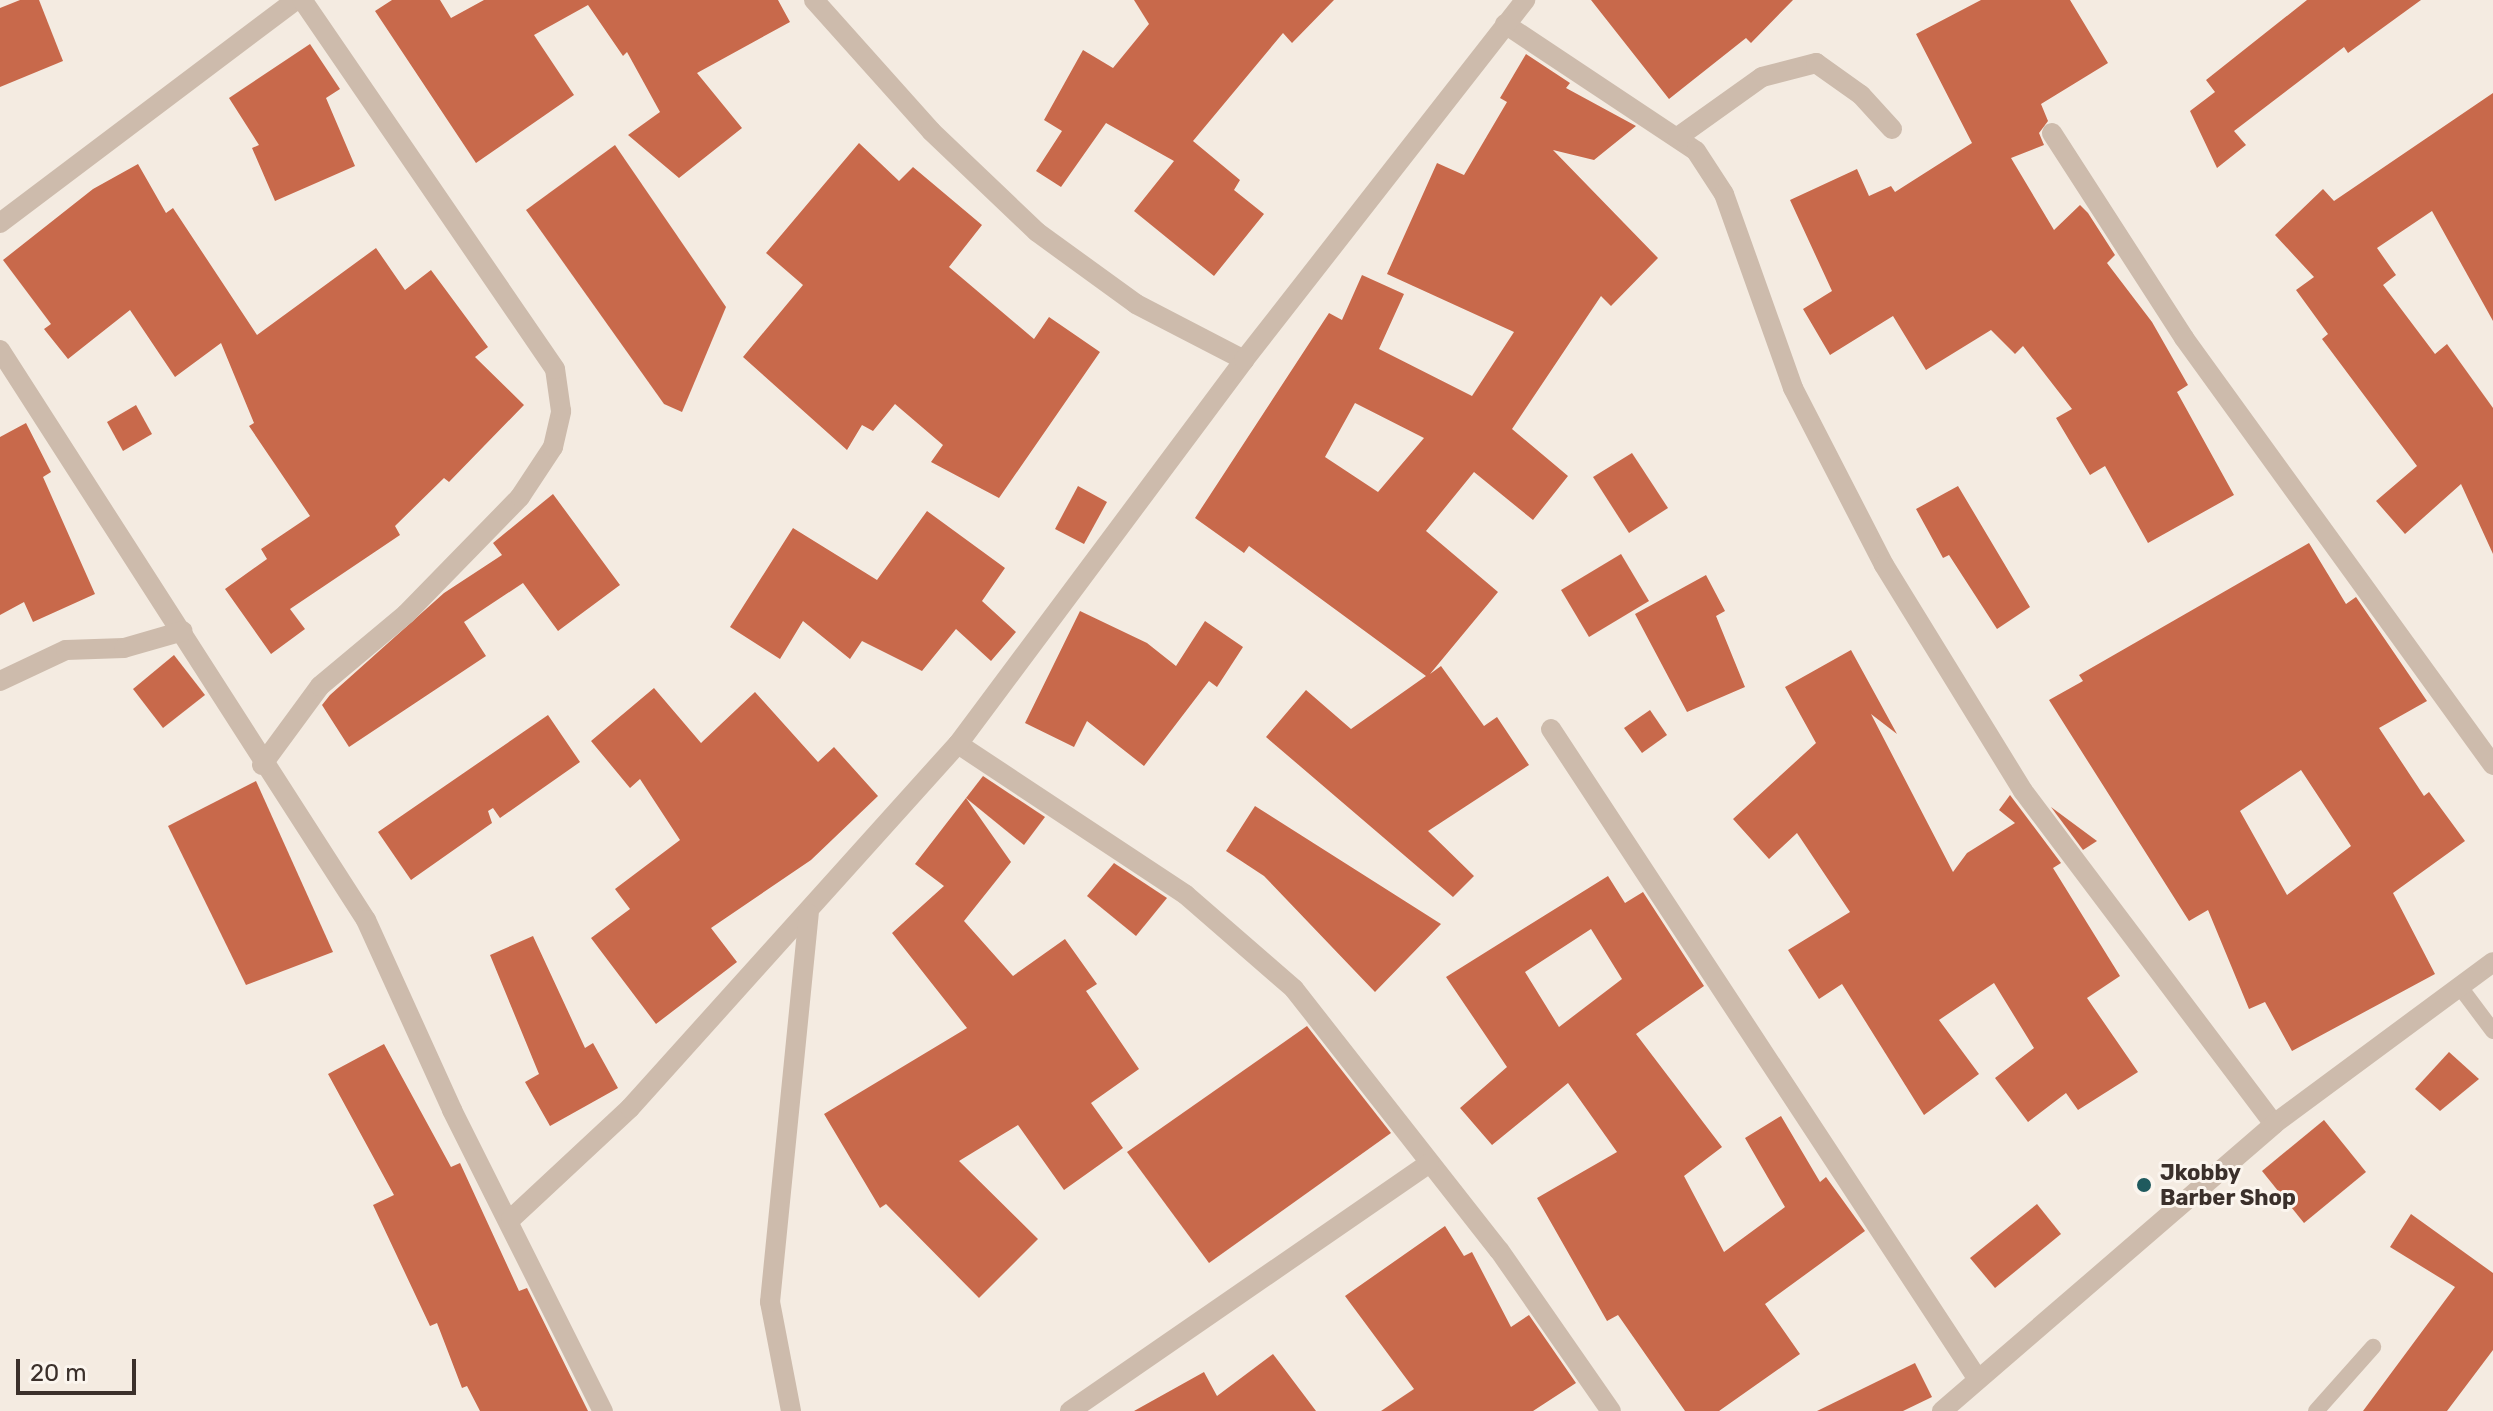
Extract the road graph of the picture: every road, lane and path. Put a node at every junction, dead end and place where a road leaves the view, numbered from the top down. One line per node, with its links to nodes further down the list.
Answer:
1 (299, 0): 8 (street); 15 (street)
2 (814, 0): 10 (street)
3 (1525, 0): 4 (street)
4 (1505, 24): 7 (street); 10 (street)
5 (1892, 129): 7 (street)
6 (2052, 133): 16 (street)
7 (1678, 137): 21 (street)
8 (0, 223)
9 (0, 350): 11 (street)
10 (1244, 360): 14 (street)
11 (183, 631): 12 (street); 15 (street)
12 (0, 681)
13 (1551, 729): 25 (street)
14 (958, 744): 17 (street); 22 (street)
15 (262, 765): 23 (street)
16 (2493, 765)
17 (809, 914): 23 (street); 27 (street)
18 (2493, 962): 19 (street)
19 (2460, 987): 20 (lane); 21 (street)
20 (2493, 1031)
21 (2274, 1124): 25 (street)
22 (1429, 1163): 28 (street); 29 (street)
23 (511, 1219): 26 (street)
24 (2373, 1347): 31 (lane)
25 (1977, 1378): 30 (street)
26 (603, 1411)
27 (791, 1411)
28 (1070, 1411)
29 (1611, 1411)
30 (1942, 1411)
31 (2316, 1411)

